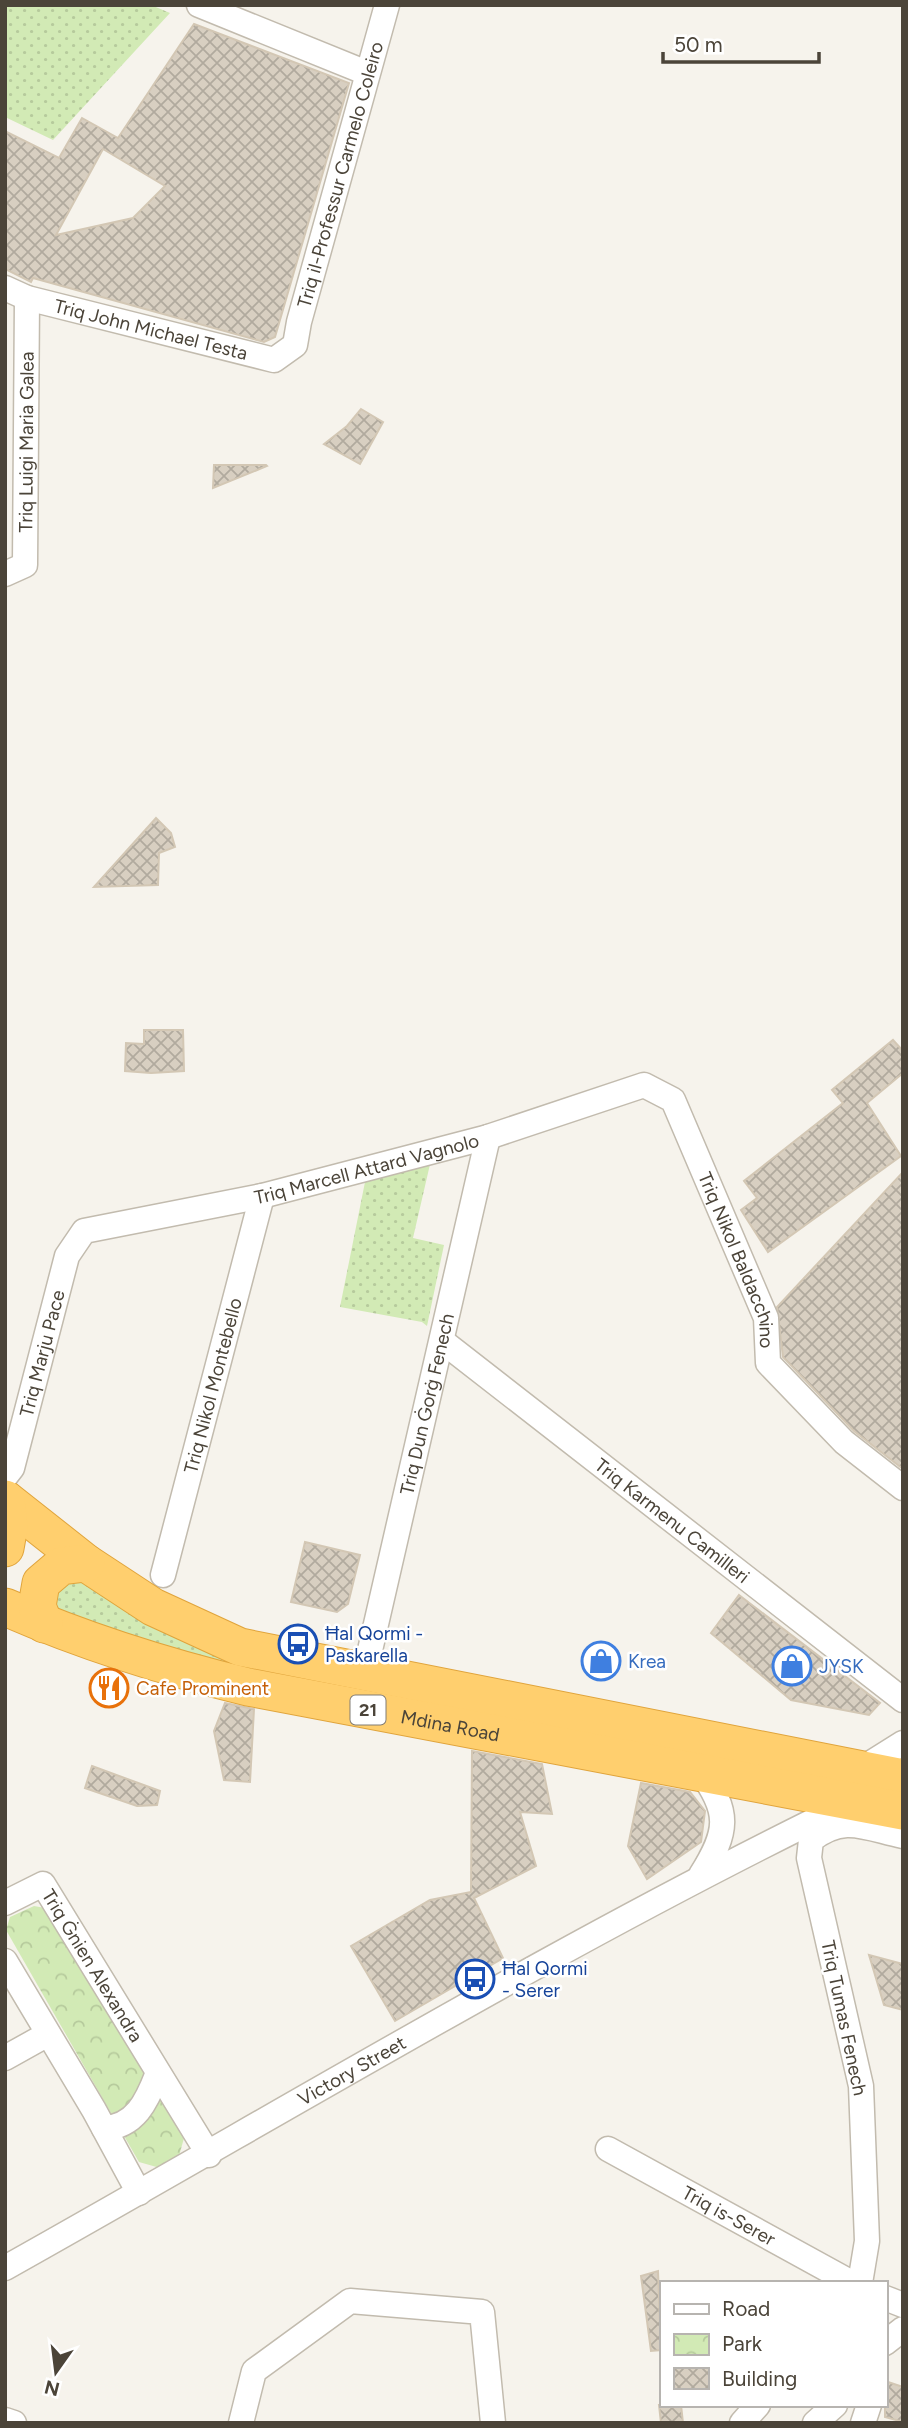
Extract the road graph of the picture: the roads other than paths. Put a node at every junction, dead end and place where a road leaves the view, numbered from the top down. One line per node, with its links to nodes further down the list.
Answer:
1 (199, 5): 3 (street)
2 (387, 5): 3 (street, Triq il-Professur Carmelo Coleiro)
3 (367, 73): 5 (street, Triq il-Professur Carmelo Coleiro)
4 (16, 293): 5 (street, Triq John Michael Testa); 6 (street, Triq Luigi Maria Galea)
5 (295, 345)
6 (5, 574)
7 (644, 1085): 8 (street, Triq Marcell Attard Vagnolo); 13 (street, Triq Nikol Baldacchino)
8 (488, 1137): 9 (street, Triq Marcell Attard Vagnolo); 11 (street, Triq Dun Ġorġ Fenech)
9 (262, 1196): 10 (street, Triq Marcell Attard Vagnolo); 16 (street, Triq Nikol Montebello)
10 (84, 1231): 12 (street, Triq Marju Pace)
11 (442, 1341): 19 (street, Triq Dun Ġorġ Fenech); 20 (street, Triq Karmenu Camilleri)
12 (7, 1486): 14 (highway); 15 (highway, 21)
13 (903, 1488)
14 (5, 1548)
15 (86, 1563): 18 (highway); 19 (highway, Mdina Road / 21)
16 (163, 1575)
17 (5, 1607): 18 (highway, Mdina Road / 21)
18 (44, 1624): 22 (highway, Mdina Road / 21)
19 (365, 1672): 24 (highway, Mdina Road / 21)
20 (903, 1700)
21 (903, 1743): 24 (street, Victory Street)
22 (699, 1770): 24 (highway, Mdina Road / 21); 27 (street)
23 (903, 1778): 24 (highway, Mdina Road / 21)
24 (857, 1785): 25 (highway, Mdina Road / 21); 27 (street, Victory Street)
25 (903, 1811)
26 (903, 1836): 39 (street, Triq Tumas Fenech)
27 (701, 1875): 35 (street, Victory Street)
28 (9, 1893): 32 (street, Triq Ġnien Alexandra)
29 (5, 1961): 30 (street)
30 (48, 2034): 31 (street); 33 (street)
31 (5, 2058)
32 (158, 2075): 33 (street); 35 (street, Triq Ġnien Alexandra)
33 (104, 2128): 36 (street)
34 (608, 2149): 38 (street, Triq is-Serer)
35 (209, 2155): 36 (street, Victory Street)
36 (139, 2193): 37 (street, Victory Street)
37 (5, 2268)
38 (848, 2281)
39 (860, 2281)
40 (903, 2329): 41 (street)
41 (887, 2341)
42 (756, 2407): 49 (street)
43 (812, 2407): 50 (street)
44 (833, 2407): 51 (street)
45 (5, 2420): 46 (street)
46 (14, 2423)
47 (242, 2423): 48 (street)
48 (493, 2423)
49 (741, 2423)
50 (795, 2423)
51 (815, 2423)

